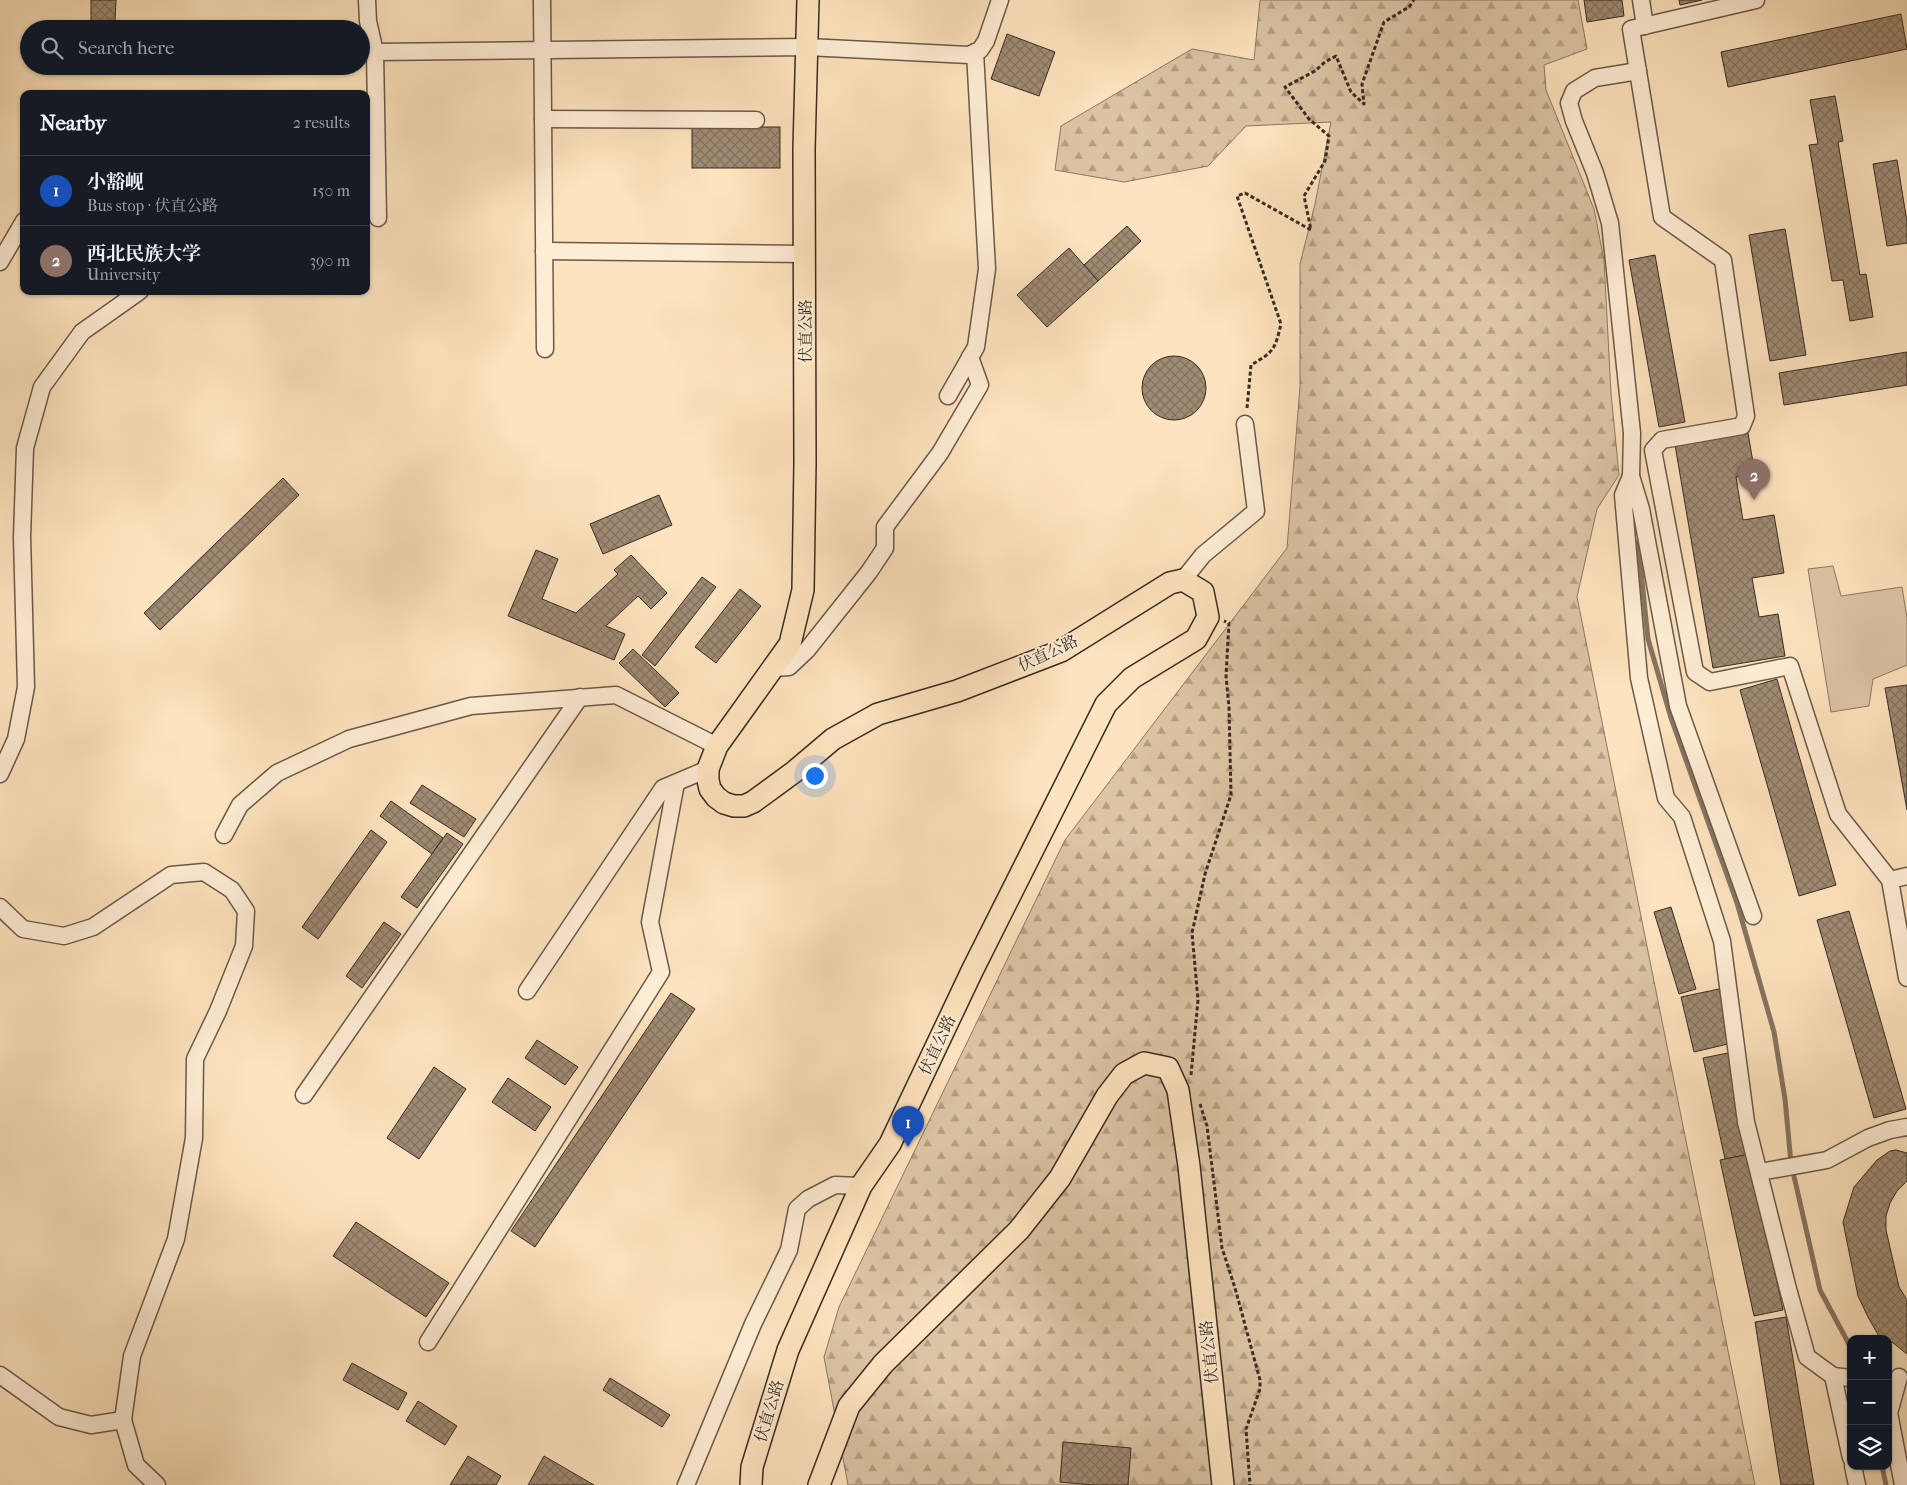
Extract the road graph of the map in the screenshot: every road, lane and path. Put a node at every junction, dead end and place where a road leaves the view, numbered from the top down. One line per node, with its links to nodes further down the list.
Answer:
1 (367, 0): 8 (street)
2 (542, 0): 12 (street)
3 (808, 0): 11 (main road, 伏直公路)
4 (1000, 0): 14 (street)
5 (1414, 0): 28 (path)
6 (1641, 0): 9 (street)
7 (1756, 0): 9 (street)
8 (368, 20)
9 (1645, 26): 15 (street)
10 (370, 30): 13 (street)
11 (807, 47): 12 (street); 14 (street); 22 (main road, 伏直公路)
12 (542, 50): 13 (street); 17 (street)
13 (375, 52): 16 (street)
14 (975, 52): 26 (street)
15 (1638, 72): 29 (street); 40 (street)
16 (371, 120): 19 (street)
17 (543, 120): 18 (street); 21 (street)
18 (756, 120)
19 (378, 218)
20 (20, 228): 23 (street)
21 (544, 251): 22 (street); 25 (street)
22 (805, 254): 32 (main road, 伏直公路)
23 (0, 262)
24 (134, 295): 36 (street)
25 (545, 350)
26 (970, 357): 27 (street); 32 (street)
27 (948, 396)
28 (1245, 424): 30 (street)
29 (1631, 476): 42 (street); 48 (street)
30 (1183, 580): 31 (main road); 35 (main road, 伏直公路)
31 (1208, 617): 45 (path); 49 (main road, 伏直公路)
32 (772, 668): 34 (main road, 伏直公路)
33 (580, 697): 34 (street); 38 (street); 46 (street)
34 (717, 746): 35 (main road, 伏直公路)
35 (708, 770): 37 (street)
36 (0, 774)
37 (676, 783): 44 (street); 50 (street)
38 (224, 835)
39 (1907, 876): 40 (street)
40 (1890, 880): 43 (street)
41 (0, 908): 55 (street)
42 (1752, 916)
43 (1907, 978)
44 (527, 991)
45 (1188, 1094): 61 (main road, 伏直公路); 62 (main road, 伏直公路); 63 (path)
46 (304, 1095)
47 (1907, 1126): 48 (street)
48 (1760, 1172): 52 (street)
49 (861, 1186): 59 (street); 60 (main road, 伏直公路)
50 (428, 1342)
51 (0, 1375): 55 (street)
52 (1833, 1376): 54 (street); 56 (street)
53 (1896, 1377): 65 (street)
54 (1847, 1378)
55 (123, 1420): 58 (street)
56 (1847, 1440)
57 (1854, 1470): 64 (street)
58 (157, 1485)
59 (686, 1485)
60 (751, 1485)
61 (819, 1485)
62 (1223, 1485)
63 (1250, 1485)
64 (1857, 1485)
65 (1903, 1485)

